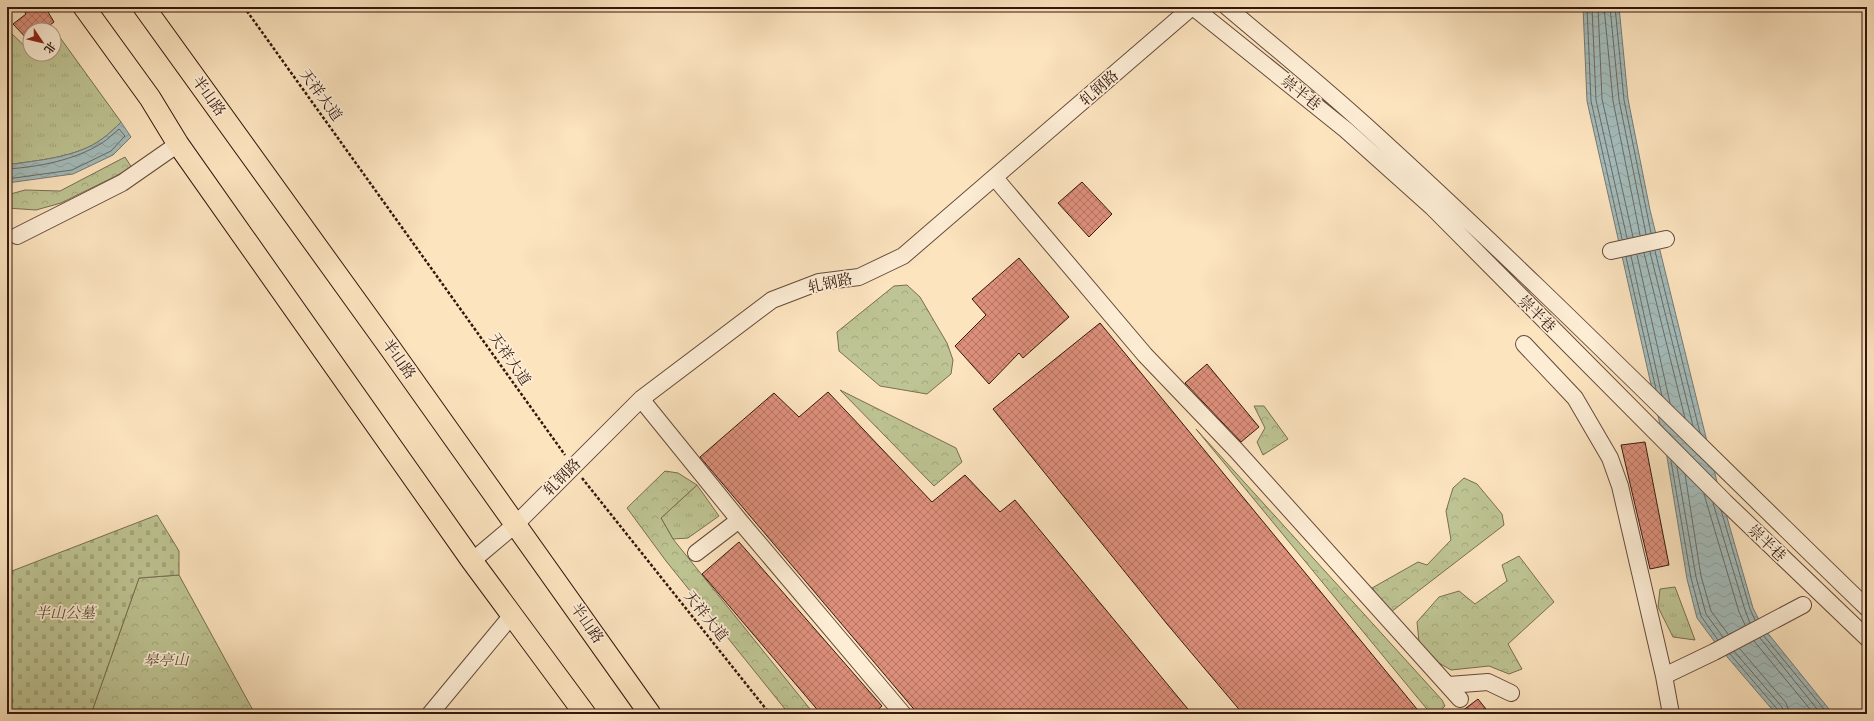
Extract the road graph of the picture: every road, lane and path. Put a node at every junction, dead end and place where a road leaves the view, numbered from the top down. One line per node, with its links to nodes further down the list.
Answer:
1 (84, 7): 6 (main road)
2 (144, 7): 15 (main road, 半山路)
3 (244, 7): 13 (path, 天祥大道)
4 (1192, 7): 7 (street, 轧钢路); 21 (street, 崇半巷)
5 (1227, 7): 19 (street, 崇半巷)
6 (178, 144): 8 (street); 17 (main road)
7 (995, 178): 12 (street, 轧钢路); 23 (street)
8 (17, 236)
9 (1666, 239): 10 (street)
10 (1611, 251)
11 (1524, 344): 22 (street)
12 (641, 399): 13 (street, 轧钢路); 14 (street)
13 (573, 466): 15 (street, 轧钢路); 29 (path, 天祥大道)
14 (739, 520): 16 (street); 30 (street)
15 (516, 524): 17 (street, 轧钢路); 28 (main road, 半山路)
16 (696, 553)
17 (472, 561): 20 (main road)
18 (1803, 605): 22 (street)
19 (1867, 608)
20 (512, 615): 26 (street); 27 (main road)
21 (1867, 638)
22 (1664, 676): 31 (street)
23 (1449, 685): 24 (street); 25 (street)
24 (1511, 693)
25 (1460, 699)
26 (430, 714)
27 (585, 714)
28 (650, 714)
29 (770, 714)
30 (902, 714)
31 (1671, 714)

